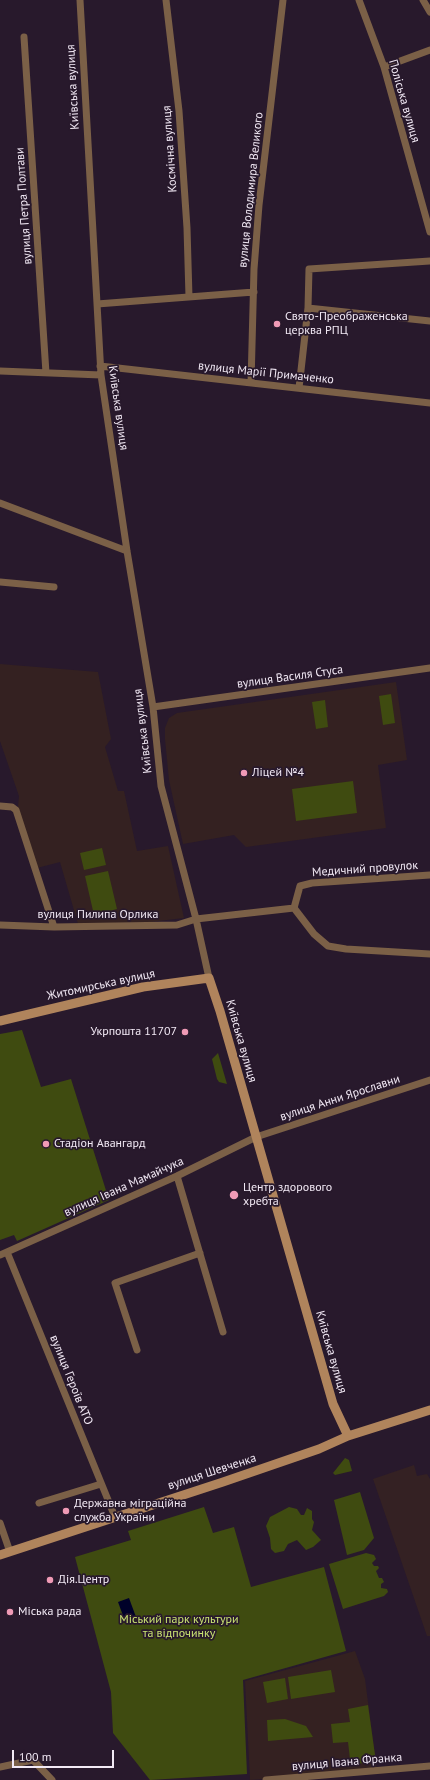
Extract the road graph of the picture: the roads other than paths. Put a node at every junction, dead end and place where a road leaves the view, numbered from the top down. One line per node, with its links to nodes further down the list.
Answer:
1 (80, 0): 14 (street, Київська вулиця)
2 (166, 0): 13 (street, Космічна вулиця)
3 (283, 0): 12 (street, вулиця Володимира Великого)
4 (359, 0): 9 (street, Поліська вулиця)
5 (423, 0): 6 (street)
6 (430, 12)
7 (24, 37): 19 (street, вулиця Петра Полтави)
8 (430, 50): 9 (street)
9 (384, 67): 10 (street, Поліська вулиця)
10 (430, 232)
11 (430, 261): 15 (street)
12 (254, 292): 13 (street); 21 (street, вулиця Володимира Великого)
13 (189, 297): 14 (street)
14 (97, 304): 17 (street, Київська вулиця)
15 (308, 308): 16 (street); 22 (street)
16 (430, 320)
17 (100, 366): 20 (street, Київська вулиця); 21 (street, вулиця Марії Примаченко)
18 (0, 371): 19 (street)
19 (46, 373): 20 (street)
20 (101, 374): 25 (street, Київська вулиця)
21 (251, 383): 22 (street, вулиця Марії Примаченко)
22 (298, 388): 23 (street, вулиця Марії Примаченко)
23 (430, 403)
24 (0, 503): 25 (street)
25 (127, 550): 29 (street, Київська вулиця)
26 (0, 582): 27 (street)
27 (54, 587)
28 (430, 668): 29 (street, вулиця Василя Стуса)
29 (153, 707): 33 (street, Київська вулиця)
30 (0, 806): 35 (street)
31 (430, 875): 32 (street, Медичний провулок)
32 (294, 908): 33 (street); 36 (street)
33 (196, 919): 35 (street, вулиця Пилипа Орлика); 37 (street, Київська вулиця)
34 (0, 925): 35 (street, вулиця Пилипа Орлика)
35 (54, 927)
36 (430, 954)
37 (208, 978): 38 (main road, Житомирська вулиця); 40 (main road, Київська вулиця)
38 (0, 1021)
39 (430, 1080): 40 (street, вулиця Анни Ярославни)
40 (256, 1137): 41 (street, вулиця Івана Мамайчука); 47 (main road, Київська вулиця)
41 (177, 1176): 42 (street, вулиця Івана Мамайчука); 43 (street)
42 (4, 1253): 48 (street, вулиця Героїв АТО)
43 (200, 1253): 44 (street); 45 (street)
44 (223, 1332)
45 (137, 1350)
46 (430, 1410): 47 (main road, вулиця Шевченка)
47 (348, 1436): 50 (main road, вулиця Шевченка)
48 (101, 1484): 49 (street); 50 (street, вулиця Героїв АТО)
49 (39, 1503)
50 (115, 1517): 52 (main road, вулиця Шевченка)
51 (0, 1523): 52 (street)
52 (10, 1552): 53 (main road, вулиця Шевченка)
53 (0, 1555)
54 (430, 1766): 57 (street, вулиця Івана Франка)
55 (0, 1767): 56 (street)
56 (52, 1780)
57 (266, 1780)

